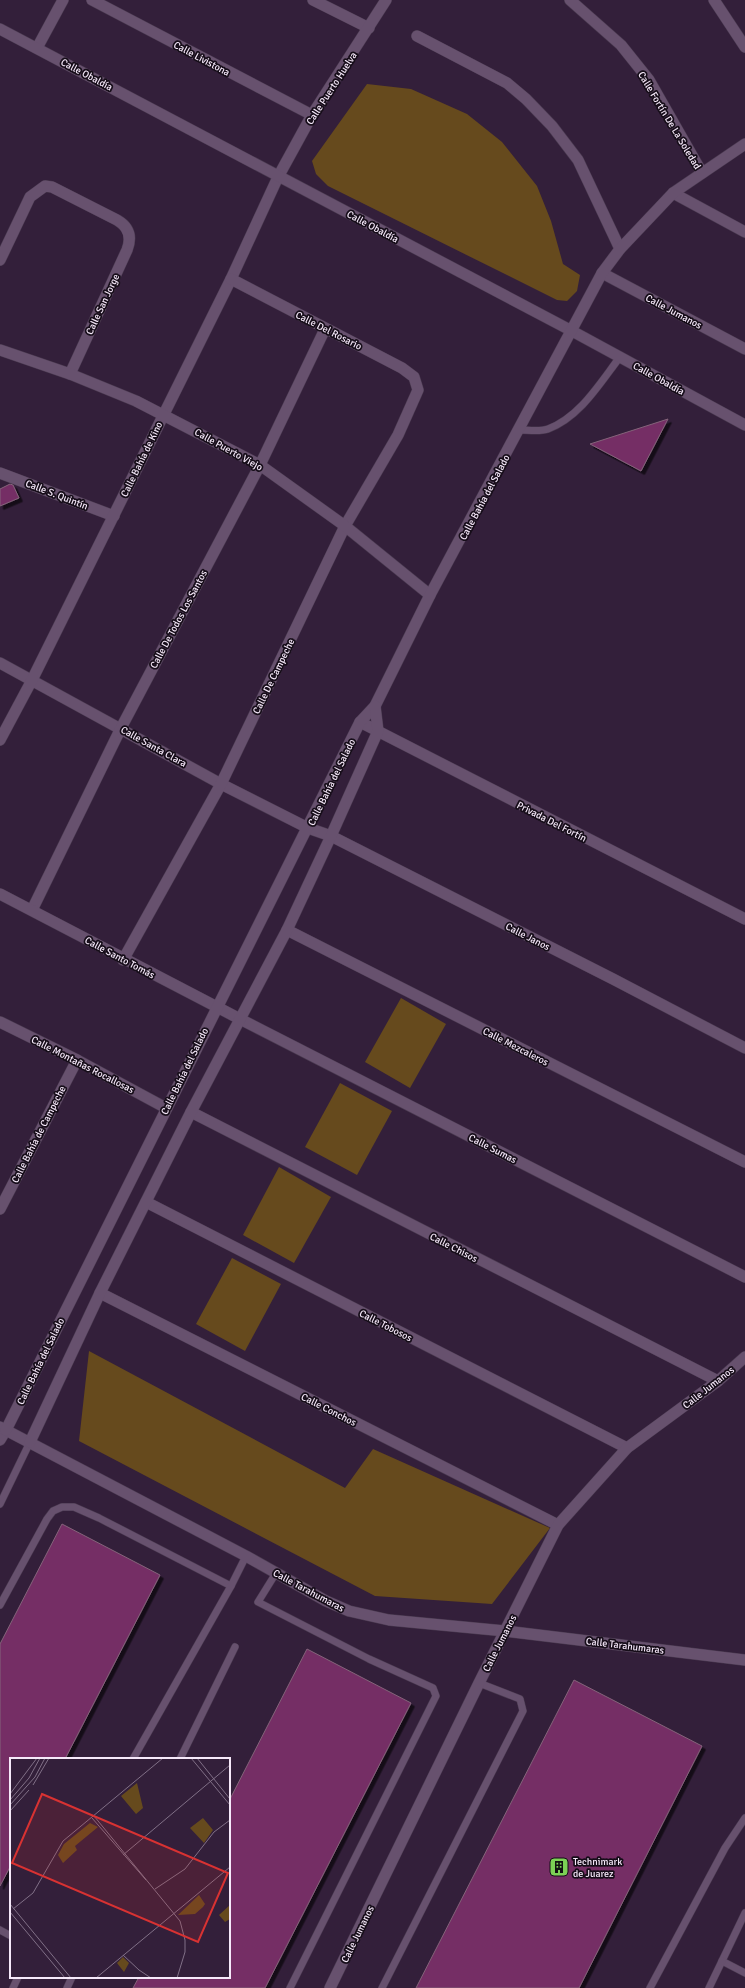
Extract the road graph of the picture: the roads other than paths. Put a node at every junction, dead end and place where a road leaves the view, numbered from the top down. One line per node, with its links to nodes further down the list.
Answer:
1 (62, 0): 11 (street)
2 (92, 0): 12 (street, Calle Livistona)
3 (313, 0): 7 (street)
4 (386, 0): 7 (street, Calle Puerto Huelva)
5 (570, 0): 14 (street, Calle Fortín De La Soledad)
6 (714, 0): 10 (street)
7 (369, 28): 12 (street, Calle Puerto Huelva)
8 (0, 29): 11 (street, Calle Obaldía)
9 (417, 36): 18 (street)
10 (745, 47)
11 (37, 48): 15 (street, Calle Obaldía)
12 (312, 115): 15 (street, Calle Puerto Huelva)
13 (745, 144): 14 (street, Calle Fortín De La Soledad)
14 (702, 173): 16 (street, Calle Fortín De La Soledad)
15 (278, 177): 21 (street, Calle Bahía de Kino); 23 (street, Calle Obaldía)
16 (673, 194): 17 (street); 18 (street, Calle Fortín De La Soledad)
17 (745, 232)
18 (620, 249): 20 (street, Calle Fortín De La Soledad)
19 (0, 260): 27 (street, Calle San Jorge)
20 (602, 273): 23 (street, Calle Fortín De La Soledad); 24 (street, Calle Jumanos)
21 (231, 279): 22 (street, Calle Del Rosario); 29 (street, Calle Bahía de Kino)
22 (325, 329): 28 (street, Calle Del Rosario); 32 (street, Calle De Todos Los Santos)
23 (572, 331): 26 (street, Calle Obaldía); 31 (street, Calle Bahía del Salado)
24 (745, 349)
25 (0, 350): 27 (street, Calle Puerto Viejo)
26 (620, 357): 30 (street, Calle Obaldía); 31 (lane)
27 (70, 374): 29 (street, Calle Puerto Viejo)
28 (418, 390): 35 (street, Calle De Campeche)
29 (163, 414): 32 (street, Calle Puerto Viejo); 34 (street, Calle Bahía de Kino)
30 (745, 425)
31 (520, 430): 36 (street, Calle Bahía del Salado)
32 (260, 464): 35 (street, Calle Puerto Viejo); 41 (street, Calle De Todos Los Santos)
33 (0, 473): 34 (street, Calle S. Quintín)
34 (114, 516): 38 (street, Calle Bahía de Kino)
35 (345, 526): 36 (street, Calle Puerto Viejo); 44 (street, Calle De Campeche)
36 (430, 595): 39 (street, Calle Bahía del Salado)
37 (0, 663): 38 (street, Calle Santa Clara)
38 (32, 680): 41 (street, Calle Santa Clara); 43 (street, Calle Bahía de Kino)
39 (375, 706): 40 (street, Calle Bahía del Salado); 42 (street)
40 (360, 722): 42 (street, Privada Del Fortín); 45 (street, Calle Bahía del Salado)
41 (121, 728): 44 (street, Calle Santa Clara); 48 (street, Calle De Todos Los Santos)
42 (378, 731): 46 (street, Calle Bahía del Salado); 49 (street, Privada Del Fortín)
43 (0, 740)
44 (221, 784): 45 (street, Calle Santa Clara); 51 (street, Calle De Campeche)
45 (308, 828): 46 (street, Calle Janos); 52 (street, Calle Bahía del Salado)
46 (331, 836): 50 (street, Calle Bahía del Salado); 55 (street, Calle Janos)
47 (0, 894): 48 (street, Calle Santo Tomás)
48 (32, 910): 51 (street, Calle Santo Tomás)
49 (745, 919)
50 (287, 930): 53 (street, Calle Bahía del Salado); 59 (street, Calle Mezcaleros)
51 (124, 960): 52 (street, Calle Santo Tomás)
52 (216, 1006): 53 (street, Calle Santo Tomás); 57 (street, Calle Bahía del Salado)
53 (240, 1019): 58 (street, Calle Bahía del Salado); 62 (street, Calle Sumas)
54 (0, 1022): 56 (street, Calle Montañas Rocallosas)
55 (745, 1048)
56 (77, 1060): 57 (street, Calle Montañas Rocallosas); 61 (street, Calle Bahía de Campeche)
57 (166, 1108): 66 (street, Calle Bahía del Salado)
58 (191, 1112): 60 (street, Calle Bahía del Salado); 65 (street, Calle Chisos)
59 (745, 1162)
60 (146, 1202): 63 (street, Calle Bahía del Salado); 69 (street, Calle Tobosos)
61 (0, 1209)
62 (745, 1277)
63 (100, 1294): 68 (street, Calle Bahía del Salado); 71 (street, Calle Conchos)
64 (745, 1357): 65 (street, Calle Jumanos)
65 (718, 1381): 69 (street, Calle Jumanos)
66 (3, 1428): 67 (street, Calle Bahía del Salado); 68 (street, Calle Tarahumaras)
67 (0, 1440)
68 (30, 1442): 70 (lane); 72 (street, Calle Tarahumaras)
69 (626, 1448): 71 (street, Calle Jumanos)
70 (0, 1504)
71 (558, 1525): 76 (street, Calle Jumanos)
72 (246, 1556): 73 (street, Calle Tarahumaras); 74 (lane)
73 (276, 1573): 76 (street, Calle Tarahumaras); 92 (lane)
74 (231, 1586): 75 (lane); 80 (lane)
75 (0, 1605)
76 (505, 1631): 78 (street, Calle Tarahumaras); 79 (street, Calle Jumanos)
77 (236, 1647): 81 (lane)
78 (745, 1660)
79 (479, 1683): 93 (street, Calle Jumanos); 94 (lane)
80 (134, 1758)
81 (180, 1758)
82 (745, 1818): 95 (lane)
83 (745, 1913): 86 (lane)
84 (0, 1930): 85 (lane)
85 (10, 1935)
86 (722, 1961): 87 (lane); 96 (lane)
87 (745, 1973)
88 (18, 1978): 90 (lane)
89 (72, 1978): 91 (lane)
90 (13, 1988)
91 (67, 1988)
92 (290, 1988)
93 (330, 1988)
94 (382, 1988)
95 (650, 1988)
96 (709, 1988)

